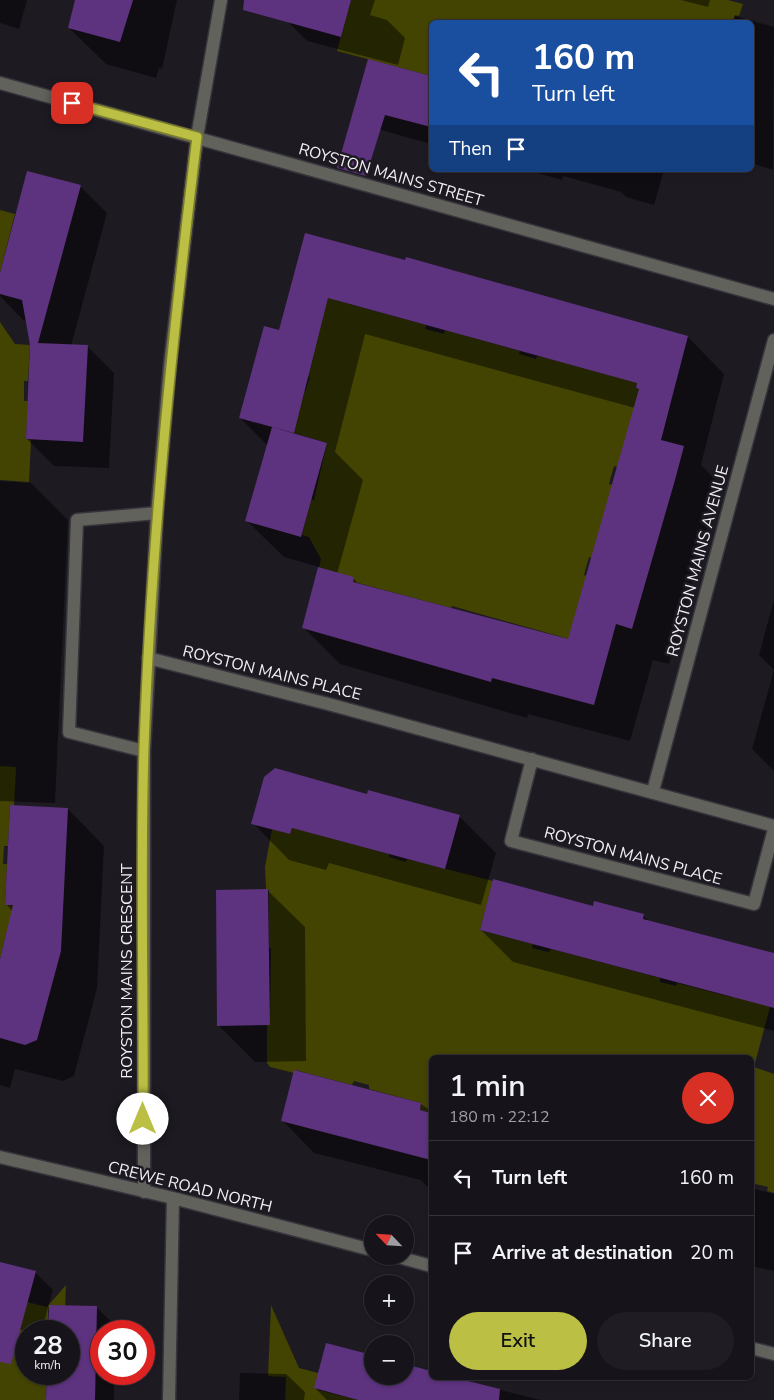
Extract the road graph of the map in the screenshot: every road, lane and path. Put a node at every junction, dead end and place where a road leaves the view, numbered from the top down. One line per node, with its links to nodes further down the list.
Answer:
1 (221, 0): 3 (street, ROYSTON MAINS CRESCENT)
2 (0, 83): 3 (street, ROYSTON MAINS STREET)
3 (197, 137): 4 (street, ROYSTON MAINS STREET); 6 (street, ROYSTON MAINS CRESCENT)
4 (774, 299)
5 (774, 340): 10 (street, ROYSTON MAINS AVENUE)
6 (157, 513): 7 (street, ROYSTON MAINS CRESCENT); 8 (street)
7 (148, 658): 8 (street, ROYSTON MAINS CRESCENT); 9 (street, ROYSTON MAINS PLACE)
8 (144, 751): 13 (street, ROYSTON MAINS CRESCENT)
9 (532, 759): 10 (street, ROYSTON MAINS PLACE); 11 (street, ROYSTON MAINS PLACE)
10 (653, 792): 11 (street, ROYSTON MAINS PLACE)
11 (774, 828)
12 (0, 1157): 13 (street, CREWE ROAD NORTH)
13 (144, 1192): 14 (street, CREWE ROAD NORTH)
14 (174, 1198): 15 (street, CREWE ROAD NORTH); 20 (street)
15 (364, 1248)
16 (414, 1261): 17 (street)
17 (429, 1265)
18 (754, 1349): 19 (street)
19 (774, 1354)
20 (168, 1400)

